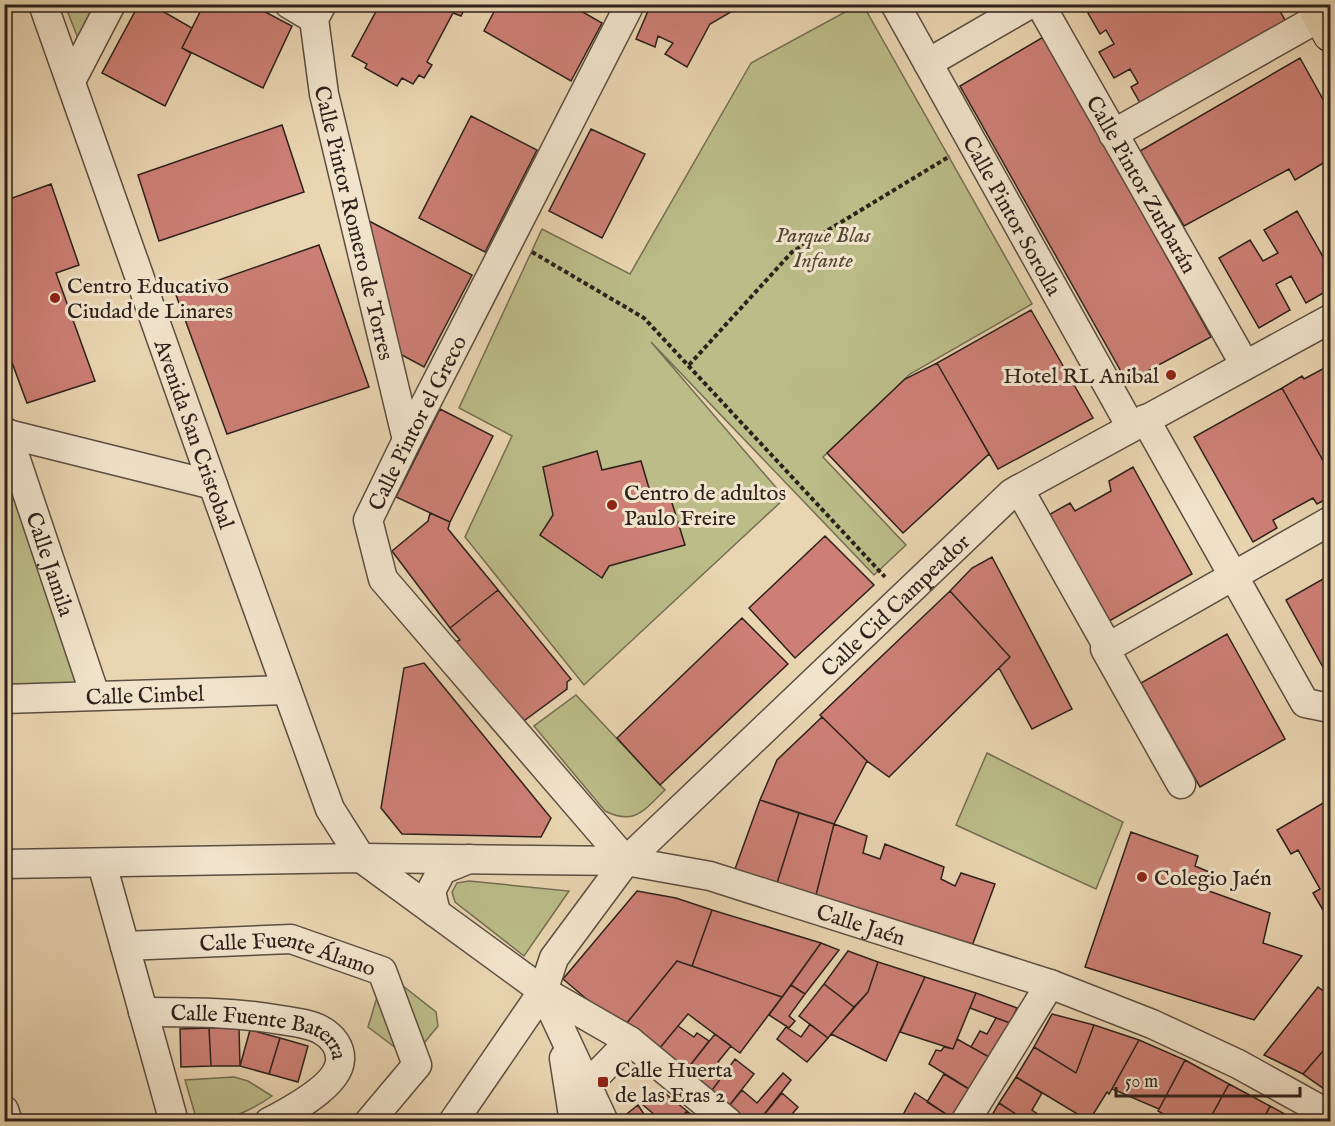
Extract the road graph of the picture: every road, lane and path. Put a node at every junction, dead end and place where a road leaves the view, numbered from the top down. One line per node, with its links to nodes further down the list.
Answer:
1 (43, 4): 11 (street, Avenida San Cristobal)
2 (111, 4): 11 (street)
3 (290, 4): 8 (street)
4 (630, 4): 14 (street, Calle Pintor el Greco)
5 (895, 4): 10 (street, Calle Pintor Sorolla)
6 (1030, 4): 10 (street)
7 (1040, 4): 12 (street, Calle Pintor Zurbarán)
8 (318, 12): 20 (street, Calle Pintor Romero de Torres)
9 (1321, 19): 12 (street)
10 (928, 63): 13 (street, Calle Pintor Sorolla)
11 (70, 81): 21 (street, Avenida San Cristobal)
12 (1113, 134): 17 (street, Calle Pintor Zurbarán)
13 (970, 139): 16 (path); 18 (street, Calle Pintor Sorolla)
14 (510, 239): 16 (path); 20 (street, Calle Pintor el Greco)
15 (1330, 319): 17 (street, Calle Cid Campeador)
16 (688, 365): 25 (path)
17 (1245, 365): 18 (street, Calle Cid Campeador)
18 (1138, 423): 22 (street, Calle Cid Campeador); 24 (street, Calle Pintor Sorolla)
19 (6, 433): 21 (street); 28 (street, Calle Jamila)
20 (407, 440): 34 (street, Calle Pintor el Greco)
21 (213, 485): 27 (street, Avenida San Cristobal)
22 (1019, 489): 25 (street, Calle Cid Campeador); 26 (street)
23 (1330, 521): 24 (street)
24 (1234, 576): 26 (street); 30 (street, Calle Pintor Sorolla)
25 (902, 598): 34 (street, Calle Cid Campeador)
26 (1108, 647): 31 (street)
27 (287, 690): 28 (street, Calle Cimbel); 32 (street, Avenida San Cristobal)
28 (95, 695): 29 (street, Calle Cimbel)
29 (4, 699)
30 (1330, 708)
31 (1181, 784)
32 (361, 858): 33 (street, Calle Jaén); 36 (street, Calle Jaén); 37 (street)
33 (469, 859): 34 (street, Calle Jaén); 37 (street)
34 (626, 861): 39 (street, Calle Jaén); 40 (street, Calle Cid Campeador)
35 (4, 864): 36 (street, Calle Jaén)
36 (102, 864): 38 (street)
37 (436, 913): 40 (street)
38 (125, 946): 41 (street); 50 (street, Calle Fuente Álamo)
39 (1050, 984): 46 (street, Calle Jaén); 55 (street)
40 (543, 992): 42 (street); 43 (street); 51 (street, Calle Cid Campeador)
41 (143, 1012): 48 (street); 49 (street, Calle Fuente Baterra)
42 (560, 1028): 44 (street); 52 (street)
43 (630, 1041): 44 (street); 54 (street)
44 (587, 1085): 53 (street)
45 (4, 1110): 47 (street)
46 (1330, 1115)
47 (8, 1122)
48 (174, 1122)
49 (269, 1122)
50 (369, 1122)
51 (453, 1122)
52 (574, 1122)
53 (604, 1122)
54 (728, 1122)
55 (965, 1122)

